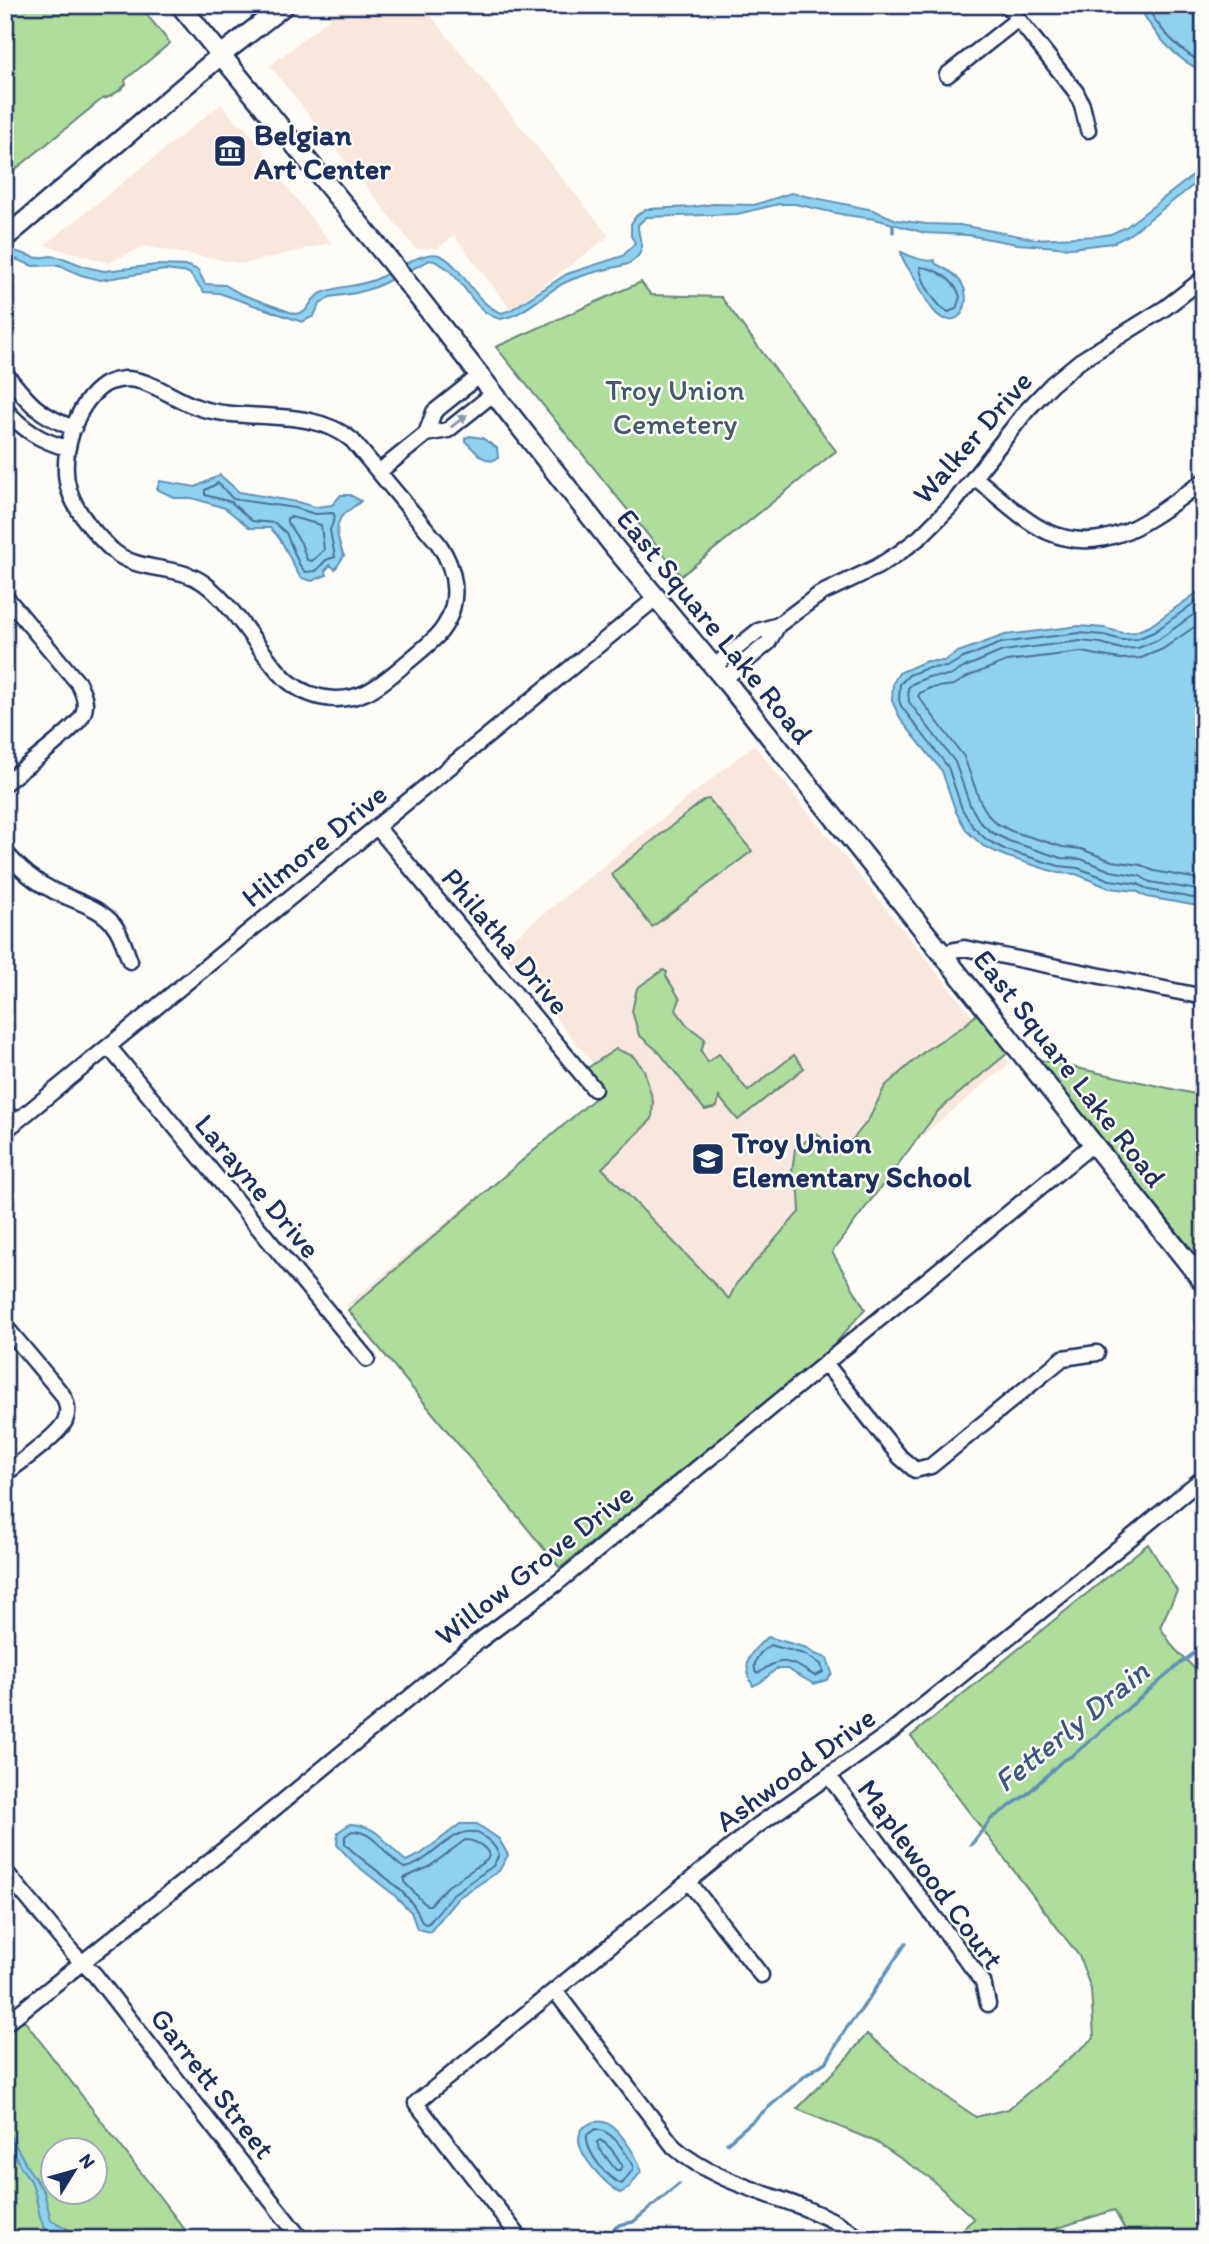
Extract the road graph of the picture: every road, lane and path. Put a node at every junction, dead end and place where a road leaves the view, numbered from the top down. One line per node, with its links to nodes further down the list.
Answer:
1 (180, 5): 5 (main road, East Square Lake Road)
2 (285, 5): 5 (main road)
3 (1007, 5): 4 (street)
4 (1018, 19): 6 (street); 7 (street)
5 (221, 55): 8 (main road); 11 (main road, East Square Lake Road)
6 (947, 75)
7 (1088, 130)
8 (5, 238)
9 (1204, 278): 19 (street, Walker Drive)
10 (5, 373): 13 (street)
11 (479, 376): 12 (main road, East Square Lake Road); 16 (street)
12 (493, 394): 16 (street, one-way to 12); 22 (main road, East Square Lake Road)
13 (26, 399): 14 (street); 15 (street)
14 (7, 413): 17 (street)
15 (74, 428): 17 (street); 18 (street)
16 (426, 434): 18 (street)
17 (67, 448): 18 (street)
18 (380, 471)
19 (974, 477): 20 (street); 23 (street, Walker Drive)
20 (1204, 481)
21 (5, 596): 24 (street)
22 (656, 598): 23 (main road, East Square Lake Road); 25 (street, Hilmore Drive)
23 (719, 673): 27 (main road, East Square Lake Road)
24 (5, 783)
25 (377, 827): 30 (street, Hilmore Drive); 31 (street, Philatha Drive)
26 (5, 852): 28 (street)
27 (942, 953): 29 (street); 33 (main road, East Square Lake Road)
28 (130, 961)
29 (1204, 997)
30 (109, 1046): 32 (street, Hilmore Drive); 37 (street, Larayne Drive)
31 (594, 1089)
32 (9, 1122)
33 (1094, 1143): 34 (main road, East Square Lake Road); 38 (street, Willow Grove Drive)
34 (1204, 1283)
35 (5, 1326): 39 (street)
36 (1097, 1353): 38 (street)
37 (367, 1359)
38 (825, 1363): 44 (street, Willow Grove Drive)
39 (5, 1474)
40 (1204, 1477): 41 (street, Ashwood Drive)
41 (829, 1776): 43 (street, Ashwood Drive); 47 (street, Maplewood Court)
42 (5, 1871): 44 (street, Garrett Street)
43 (689, 1882): 45 (street); 46 (street, Ashwood Drive)
44 (82, 1962): 48 (street, Willow Grove Drive); 49 (street, Garrett Street)
45 (761, 1975)
46 (555, 1991): 50 (street, Ashwood Drive); 51 (street)
47 (988, 2004)
48 (5, 2024)
49 (300, 2239)
50 (521, 2239)
51 (859, 2239)

